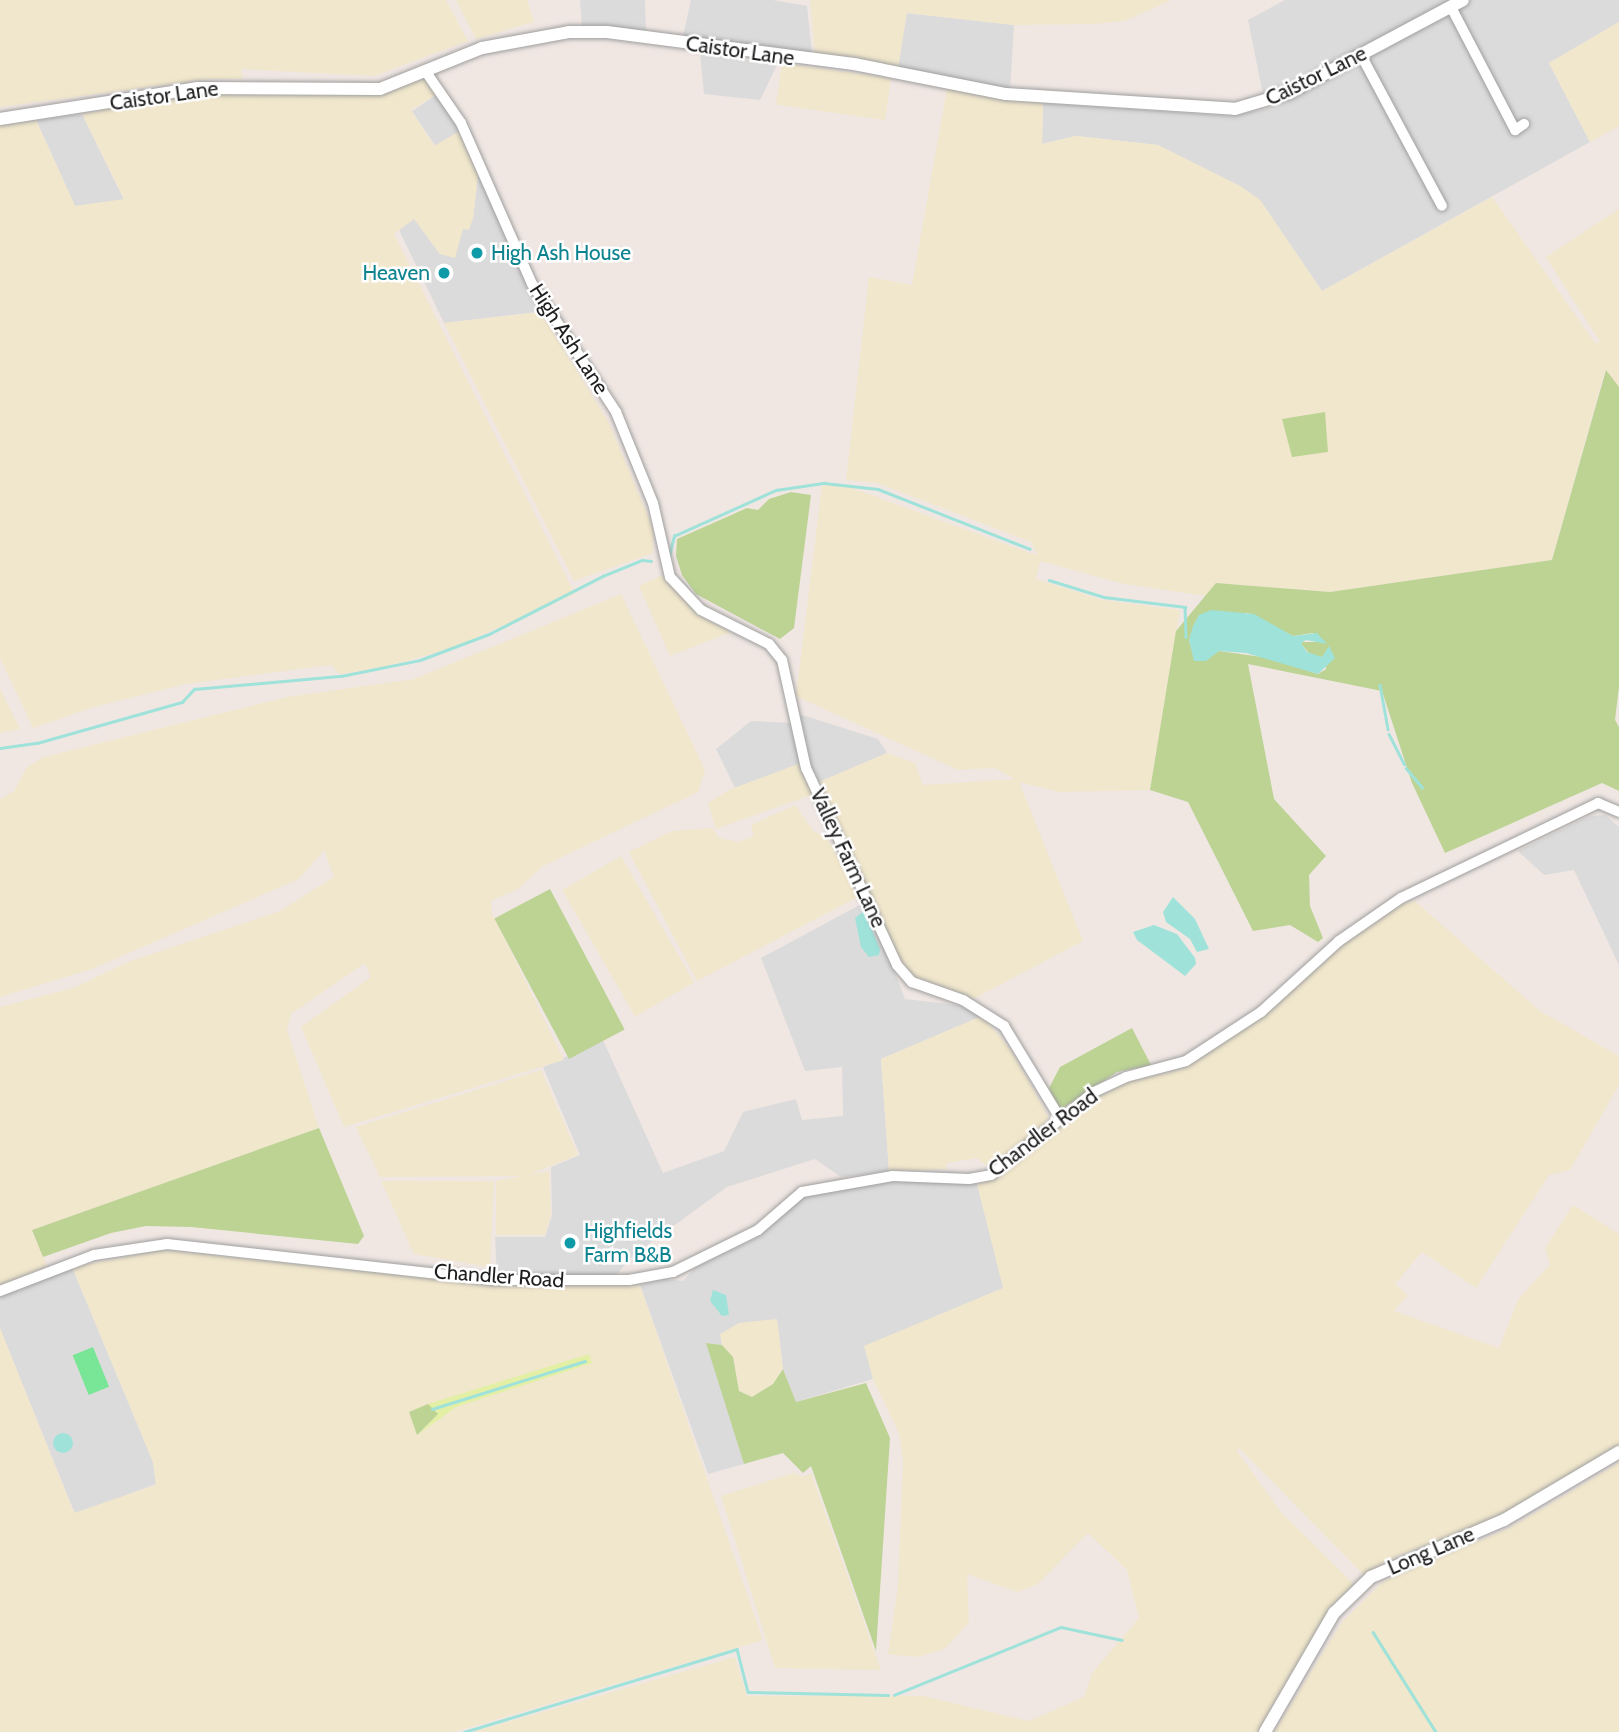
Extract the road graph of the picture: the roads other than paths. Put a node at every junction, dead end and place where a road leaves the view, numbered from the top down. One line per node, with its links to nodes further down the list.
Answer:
1 (1463, 0): 2 (street, Caistor Lane)
2 (1451, 7): 3 (street, Caistor Lane); 6 (street)
3 (1361, 55): 4 (street, Caistor Lane); 7 (street)
4 (426, 72): 5 (street, Caistor Lane); 8 (street, High Ash Lane)
5 (0, 119)
6 (1515, 130)
7 (1442, 206)
8 (670, 577): 10 (street, Valley Farm Lane)
9 (1619, 812): 10 (street, Chandler Road)
10 (1060, 1118): 11 (street, Chandler Road)
11 (0, 1292)
12 (1619, 1452): 13 (street, Long Lane)
13 (1265, 1732)

